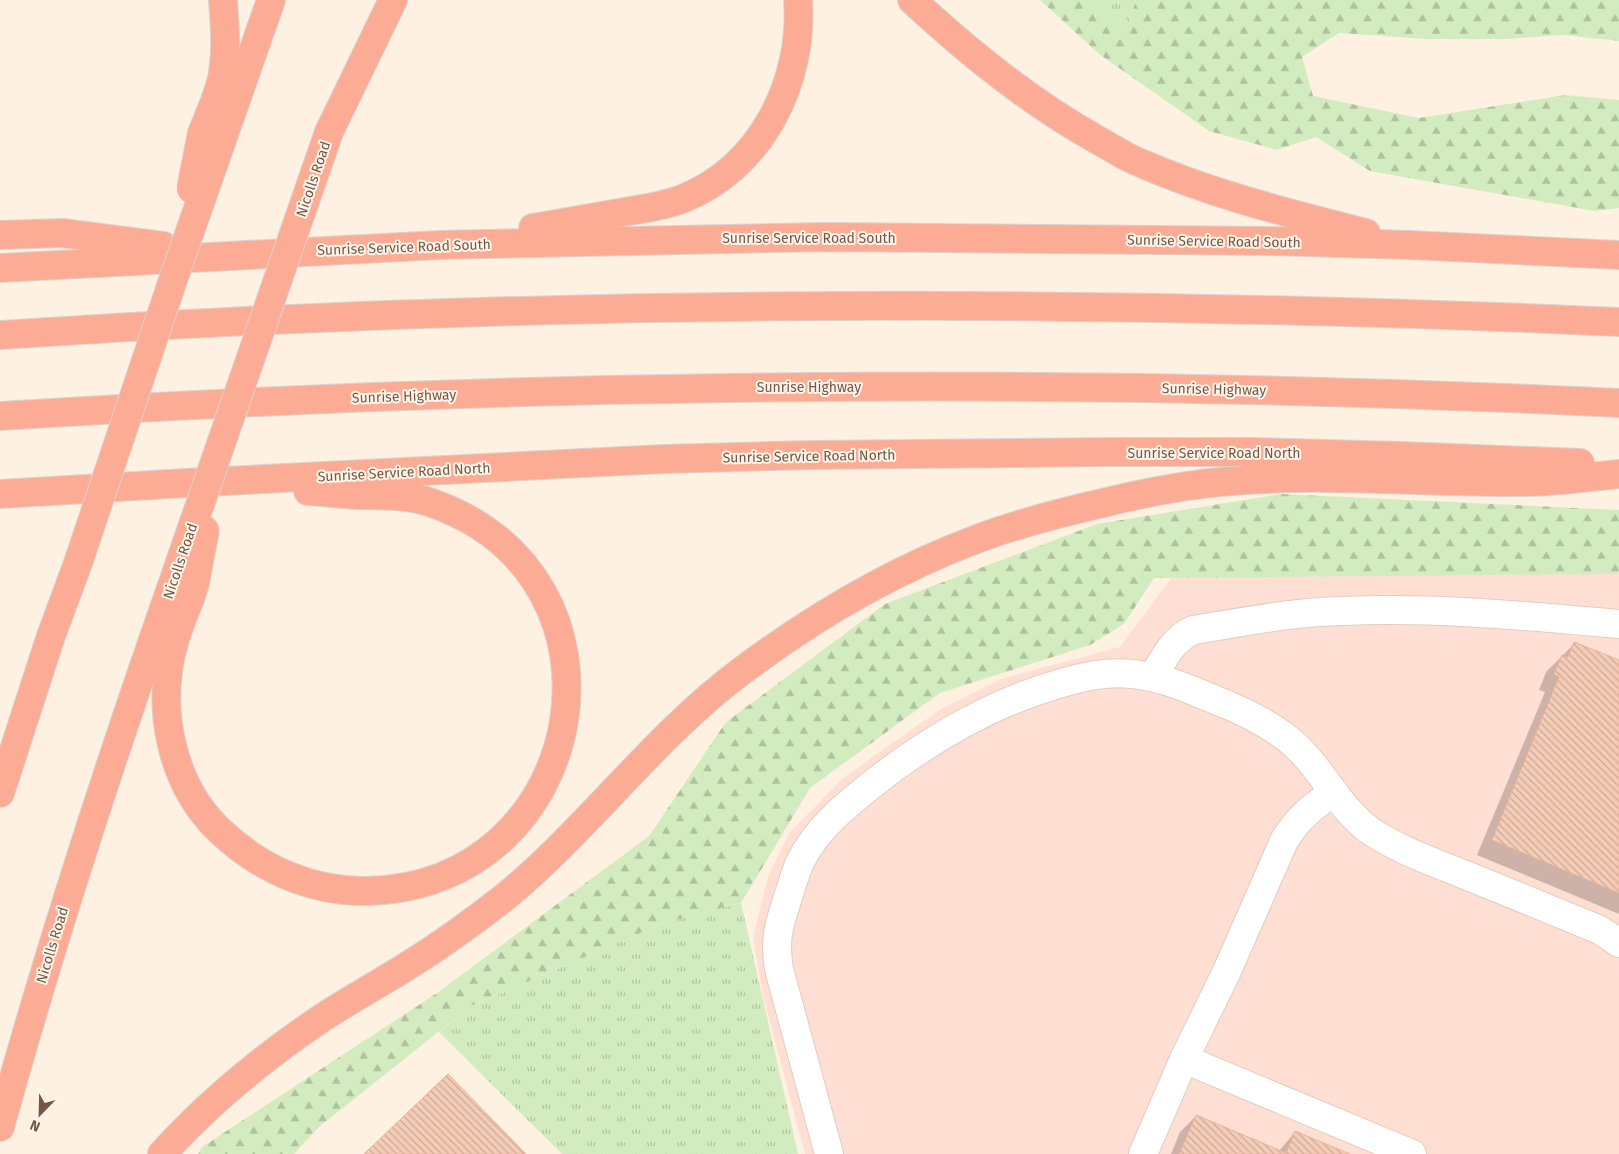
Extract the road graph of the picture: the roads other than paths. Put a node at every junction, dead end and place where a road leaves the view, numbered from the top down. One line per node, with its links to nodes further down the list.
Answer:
1 (223, 0): 8 (highway)
2 (271, 0): 8 (highway)
3 (374, 0): 7 (highway, Nicolls Road)
4 (394, 0): 7 (highway)
5 (798, 0): 10 (highway)
6 (912, 0): 11 (highway)
7 (329, 132): 23 (highway, Nicolls Road, bridge)
8 (212, 137): 25 (highway, bridge)
9 (0, 235): 12 (highway)
10 (440, 244): 11 (highway, Sunrise Service Road South); 12 (highway, Sunrise Service Road South)
11 (1409, 245): 13 (highway, Sunrise Service Road South)
12 (229, 255): 14 (highway, Sunrise Service Road South)
13 (1619, 255)
14 (0, 268)
15 (1619, 322): 16 (highway)
16 (0, 335)
17 (1619, 403): 18 (highway, Sunrise Highway)
18 (0, 416)
19 (1619, 465): 21 (highway, Sunrise Service Road North)
20 (1619, 474): 33 (highway)
21 (186, 483): 22 (highway, Sunrise Service Road North); 23 (highway)
22 (0, 494)
23 (180, 593): 32 (highway, Nicolls Road)
24 (1619, 624): 26 (lane)
25 (51, 636): 27 (highway); 29 (highway)
26 (1153, 677): 28 (lane); 34 (lane)
27 (0, 729)
28 (1334, 792): 30 (lane); 31 (lane)
29 (0, 793)
30 (1619, 943)
31 (1184, 1059): 35 (lane); 36 (lane)
32 (0, 1127)
33 (162, 1154)
34 (829, 1154)
35 (1143, 1154)
36 (1412, 1154)

